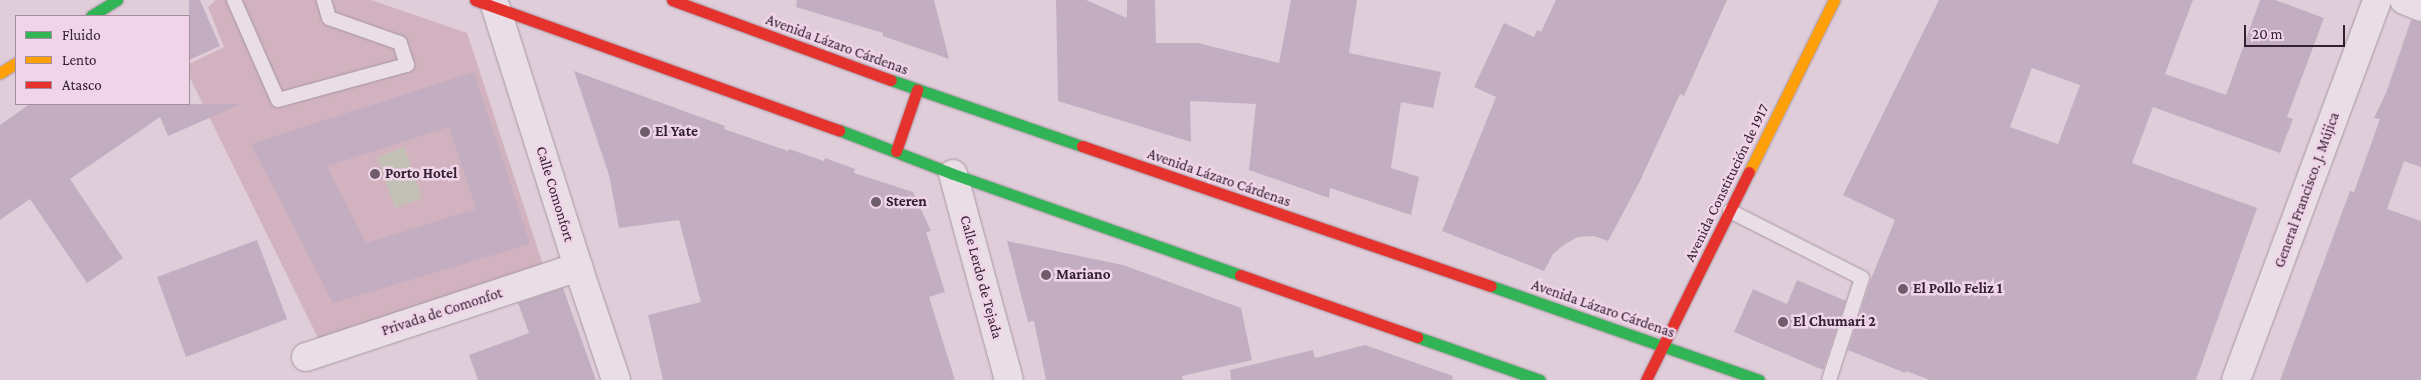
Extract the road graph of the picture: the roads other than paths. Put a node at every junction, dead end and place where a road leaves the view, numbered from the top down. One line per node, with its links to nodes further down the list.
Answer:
1 (117, 0): 8 (main road)
2 (234, 0): 3 (lane)
3 (324, 0)
4 (672, 0): 14 (main road, Avenida Lázaro Cárdenas)
5 (1834, 0): 17 (main road, Avenida Constitución de 1917)
6 (2377, 0): 27 (street, General Francisco. J. Mújica)
7 (2404, 0): 10 (street)
8 (103, 4): 11 (main road)
9 (486, 4): 15 (main road); 18 (street, Calle Comonfort)
10 (2421, 6)
11 (92, 15)
12 (15, 64): 13 (main road)
13 (0, 73)
14 (917, 90): 15 (main road); 19 (main road, Avenida Lázaro Cárdenas)
15 (896, 150): 16 (main road)
16 (953, 174): 22 (street, Calle Lerdo de Tejada); 23 (main road)
17 (1730, 211): 19 (main road, Avenida Constitución de 1917); 26 (lane)
18 (578, 267): 20 (street, Privada de Comonfot); 21 (street, Calle Comonfort)
19 (1663, 345): 24 (main road, Avenida Constitución de 1917); 25 (main road, Avenida Lázaro Cárdenas)
20 (306, 357)
21 (616, 380)
22 (1009, 380)
23 (1540, 380)
24 (1646, 380)
25 (1759, 380)
26 (1829, 380)
27 (2236, 380)

